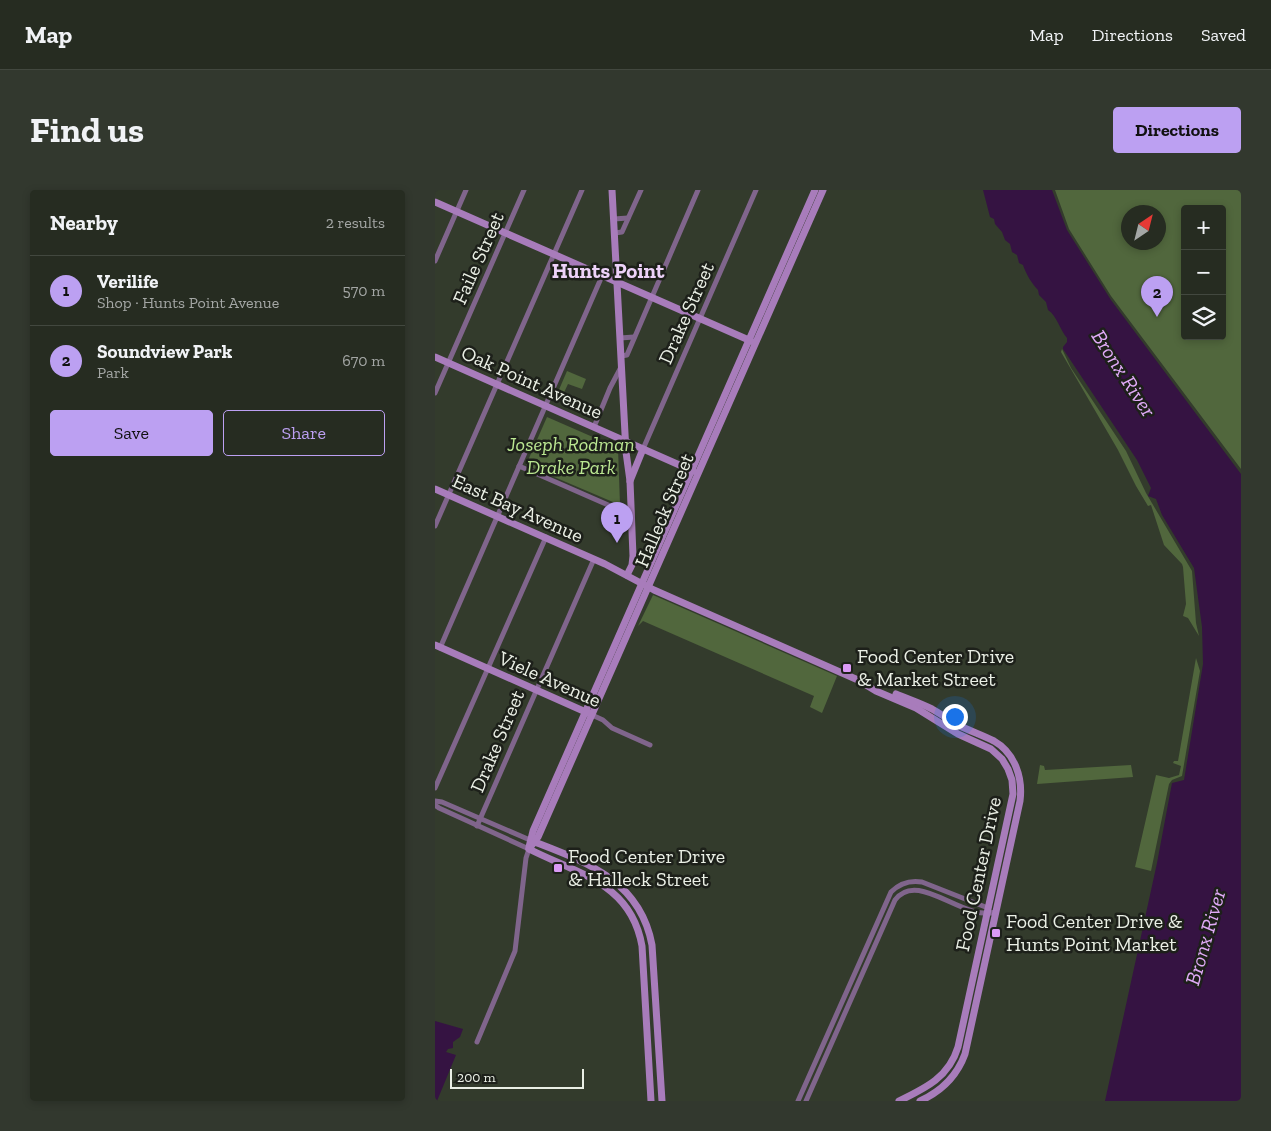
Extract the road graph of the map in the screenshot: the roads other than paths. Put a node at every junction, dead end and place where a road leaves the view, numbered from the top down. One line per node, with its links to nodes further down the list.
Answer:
1 (466, 190): 11 (street)
2 (524, 190): 14 (street, Faile Street)
3 (582, 190): 16 (street)
4 (612, 190): 13 (main road)
5 (641, 190): 12 (street)
6 (698, 190): 20 (street)
7 (756, 190): 21 (street, Drake Street)
8 (815, 190): 24 (main road, Halleck Street)
9 (823, 190): 25 (main road, Halleck Street)
10 (435, 202): 11 (main road)
11 (457, 212): 14 (main road); 17 (street)
12 (628, 218): 13 (street); 15 (street)
13 (614, 219): 15 (main road)
14 (505, 233): 16 (main road); 28 (street, Faile Street)
15 (615, 233): 19 (main road)
16 (554, 254): 18 (main road); 30 (street)
17 (435, 261)
18 (603, 276): 19 (main road); 34 (street)
19 (617, 282): 20 (main road); 23 (main road)
20 (651, 297): 21 (main road); 22 (street)
21 (700, 318): 24 (main road); 37 (street, Drake Street)
22 (634, 337): 23 (street); 26 (street)
23 (620, 338): 26 (main road)
24 (748, 340): 25 (main road); 39 (main road, Halleck Street)
25 (756, 343): 39 (main road, Halleck Street)
26 (621, 356): 29 (main road)
27 (435, 358): 28 (main road, Oak Point Avenue)
28 (448, 363): 30 (main road, Oak Point Avenue); 33 (street, Faile Street)
29 (621, 367): 31 (street); 32 (main road)
30 (497, 385): 34 (main road, Oak Point Avenue); 42 (street)
31 (610, 388): 32 (street); 35 (street)
32 (623, 388): 36 (main road)
33 (435, 393)
34 (545, 406): 35 (main road, Oak Point Avenue); 38 (street)
35 (594, 427): 36 (main road, Oak Point Avenue)
36 (625, 441): 37 (main road, Oak Point Avenue); 40 (main road)
37 (643, 449): 39 (main road, Oak Point Avenue); 40 (main road)
38 (519, 466): 43 (street); 44 (street)
39 (694, 471): 49 (main road, Halleck Street)
40 (629, 481): 44 (main road)
41 (435, 489): 42 (main road, East Bay Avenue)
42 (448, 495): 43 (main road, East Bay Avenue); 45 (street)
43 (497, 516): 46 (main road, East Bay Avenue); 50 (street)
44 (631, 516): 48 (main road)
45 (435, 526)
46 (546, 538): 47 (main road, East Bay Avenue); 51 (street)
47 (594, 559): 48 (main road, East Bay Avenue); 53 (street, Drake Street)
48 (627, 575): 49 (main road, East Bay Avenue)
49 (645, 585): 52 (main road, Food Center Drive); 54 (main road, Halleck Street)
50 (437, 646): 51 (main road, Viele Avenue)
51 (488, 669): 53 (main road, Viele Avenue); 56 (street)
52 (858, 680): 60 (main road, Food Center Drive); 64 (main road, Food Center Drive)
53 (536, 690): 54 (main road, Viele Avenue); 59 (street, Drake Street)
54 (588, 713): 55 (street, Viele Avenue); 62 (main road, Halleck Street)
55 (650, 745)
56 (435, 788)
57 (435, 801): 59 (street)
58 (435, 805): 61 (street)
59 (480, 818): 61 (street, Drake Street); 62 (street)
60 (1007, 822): 64 (main road); 65 (main road, Food Center Drive)
61 (477, 826): 63 (street)
62 (532, 841): 63 (main road, Halleck Street); 67 (main road)
63 (529, 849): 68 (street); 69 (main road)
64 (1004, 873): 66 (main road, Food Center Drive)
65 (987, 911): 66 (street); 72 (street); 73 (street); 74 (main road, Food Center Drive)
66 (996, 912): 75 (main road, Food Center Drive)
67 (655, 994): 69 (main road); 71 (main road)
68 (477, 1042)
69 (648, 1059): 70 (main road)
70 (651, 1101)
71 (661, 1101)
72 (798, 1101)
73 (806, 1101)
74 (899, 1101)
75 (920, 1101)

